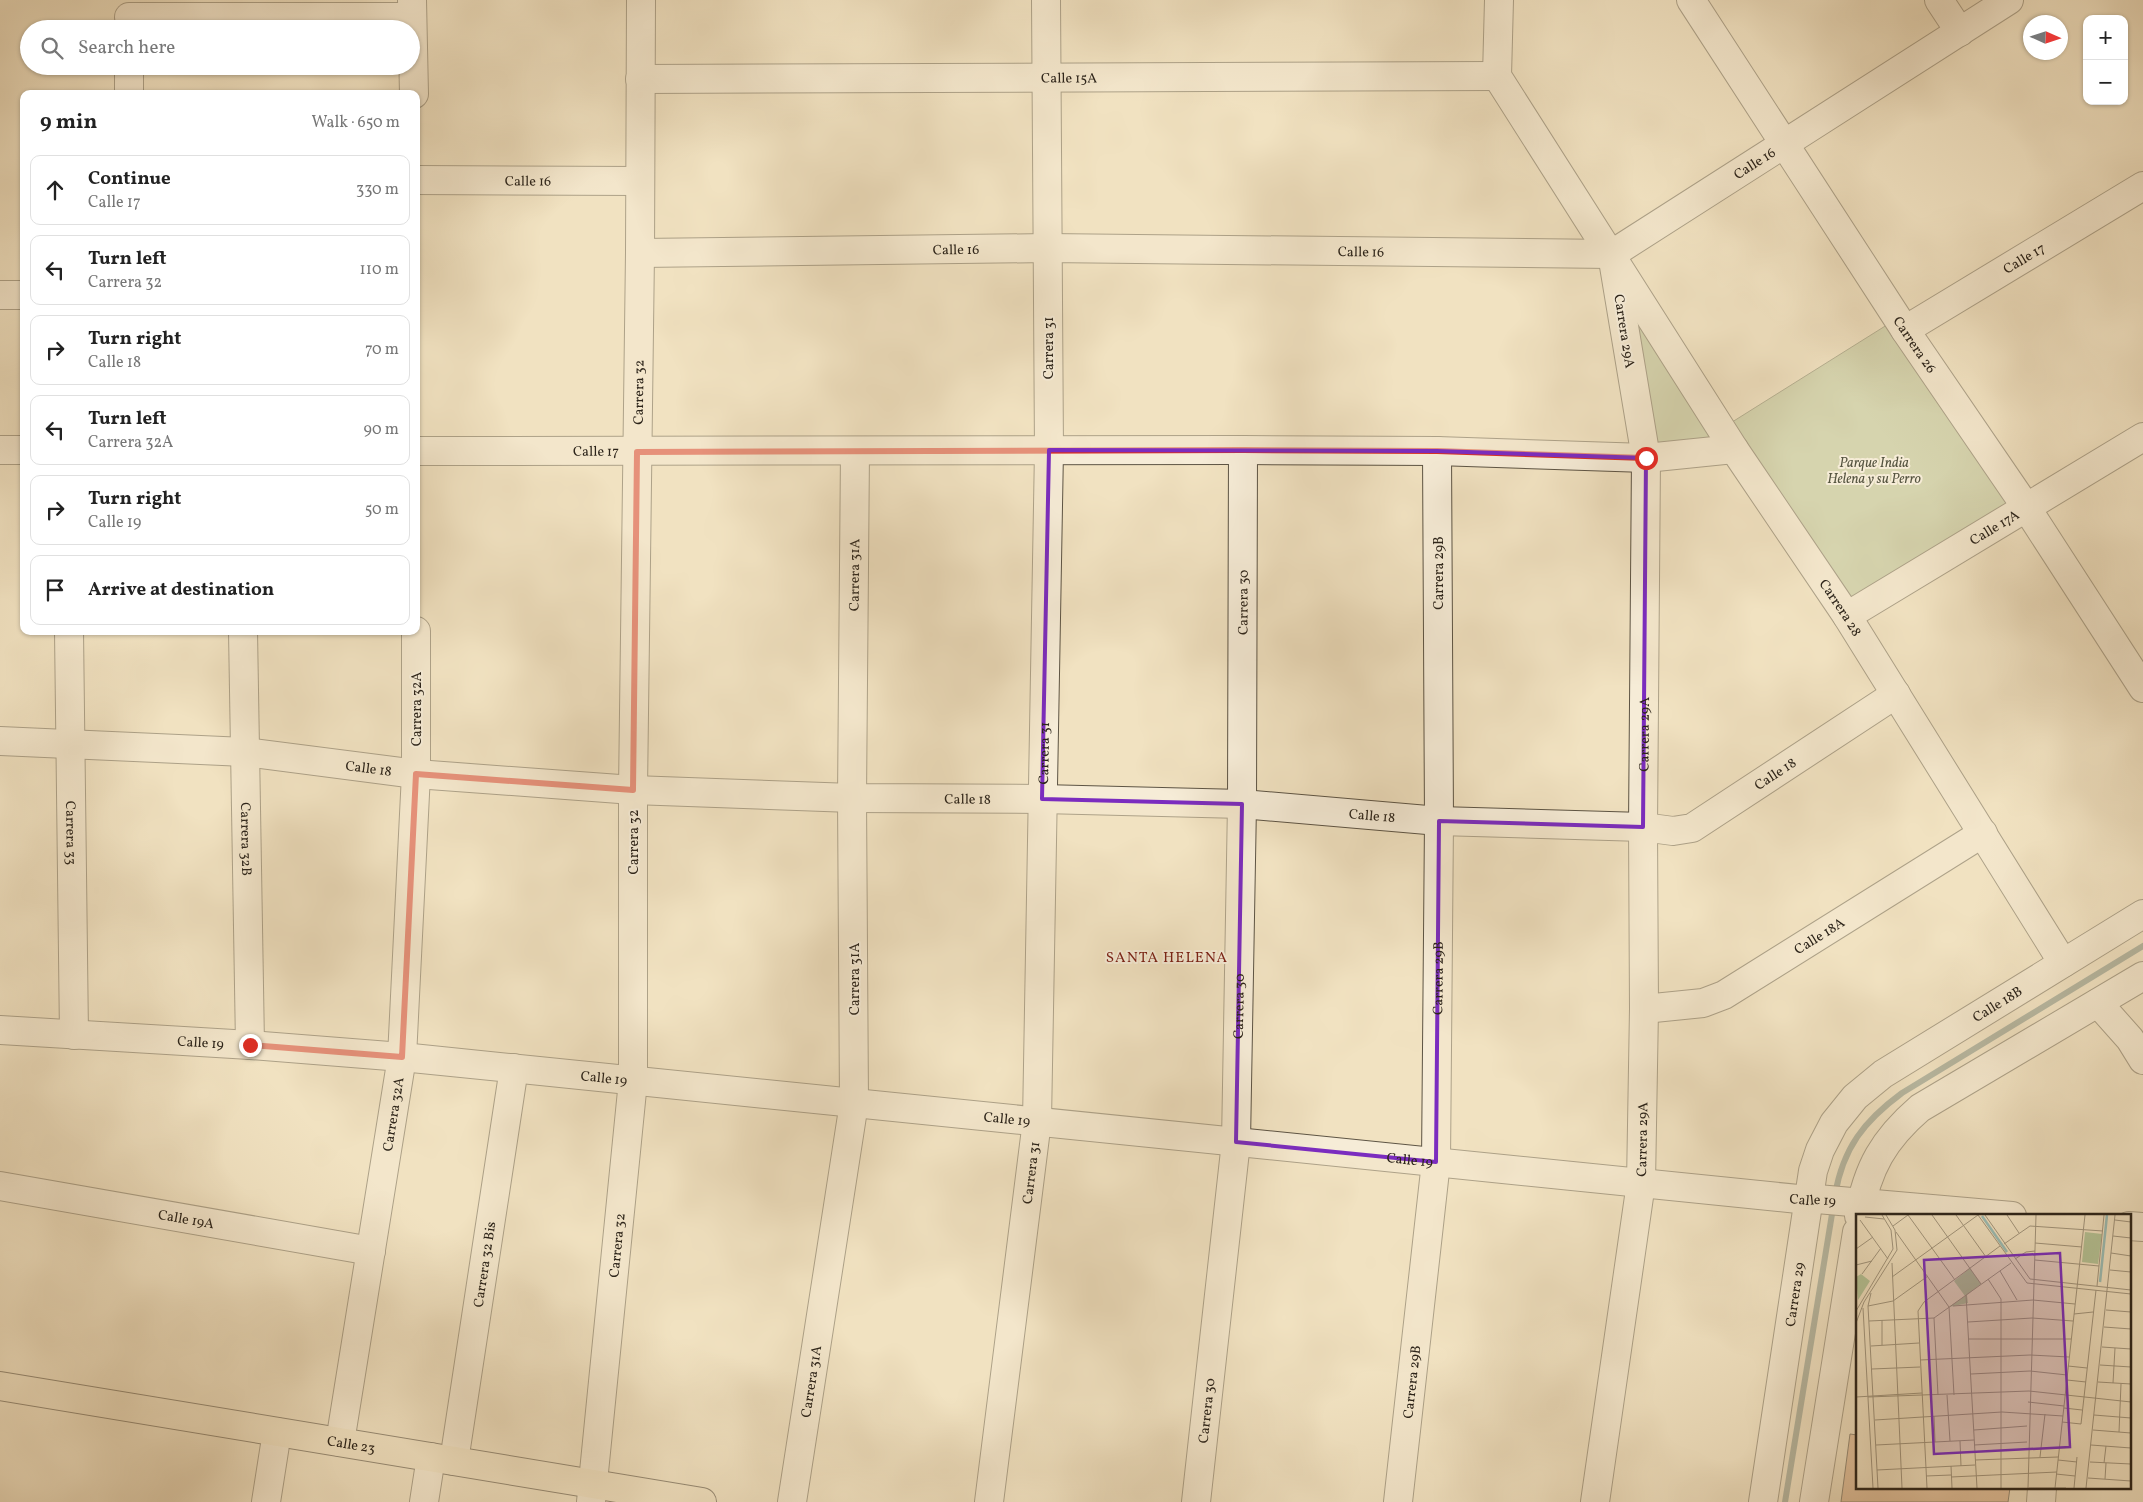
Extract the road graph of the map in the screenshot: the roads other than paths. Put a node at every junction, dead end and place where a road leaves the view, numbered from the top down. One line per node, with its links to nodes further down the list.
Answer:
1 (641, 0): 14 (street, Carrera 32)
2 (1046, 0): 13 (street, Carrera 31)
3 (1499, 0): 12 (street)
4 (1691, 0): 17 (street, Carrera 26)
5 (1939, 0): 9 (street)
6 (2009, 0): 9 (street, Calle 16)
7 (412, 9): 8 (street)
8 (129, 15)
9 (1960, 32): 17 (street, Calle 16)
10 (129, 75): 15 (street)
11 (414, 75): 16 (street)
12 (1497, 76): 13 (street, Calle 15A); 23 (street, Carrera 29A)
13 (1046, 79): 14 (street, Calle 15A); 21 (street, Carrera 31)
14 (640, 80): 19 (street, Carrera 32)
15 (129, 90)
16 (414, 90)
17 (1783, 143): 23 (street, Calle 16); 26 (street, Carrera 26)
18 (420, 180): 19 (street, Calle 16)
19 (640, 181): 22 (street, Carrera 32)
20 (2143, 186): 26 (street, Calle 17)
21 (1047, 248): 22 (street, Calle 16); 23 (street, Calle 16); 31 (street, Carrera 31)
22 (640, 253): 36 (street, Carrera 32)
23 (1612, 254): 28 (street, Carrera 28); 37 (street, Carrera 29A)
24 (0, 295): 25 (street)
25 (20, 296)
26 (1905, 330): 38 (street, Carrera 26)
27 (2143, 437): 38 (street, Calle 17A)
28 (1734, 449): 37 (street, Calle 17); 39 (street, Carrera 28)
29 (0, 450): 30 (street)
30 (20, 450)
31 (1049, 450): 32 (street, Calle 17); 34 (street, Calle 17); 51 (street, Carrera 31)
32 (1243, 450): 35 (street, Calle 17); 52 (street, Carrera 30)
33 (420, 451): 36 (street, Calle 17)
34 (855, 451): 36 (street, Calle 17); 50 (street, Carrera 31A)
35 (1437, 451): 37 (street, Calle 17); 53 (street, Carrera 29B)
36 (637, 452): 49 (street, Carrera 32)
37 (1646, 458): 54 (street, Carrera 29A)
38 (2026, 507): 39 (street, Calle 17A); 43 (street, Carrera 26)
39 (1847, 616): 44 (street, Carrera 28)
40 (69, 635): 46 (street, Carrera 33)
41 (243, 635): 47 (street, Carrera 32B)
42 (416, 635): 48 (street, Carrera 32A)
43 (2143, 688)
44 (1896, 694): 54 (street, Calle 18); 55 (street, Carrera 28)
45 (0, 740): 46 (street, Calle 18)
46 (71, 743): 47 (street, Calle 18); 62 (street, Carrera 33)
47 (245, 752): 48 (street, Calle 18); 63 (street, Carrera 32B)
48 (416, 774): 49 (street, Calle 18); 64 (street, Carrera 32A)
49 (633, 790): 50 (street, Calle 18); 67 (street, Carrera 32)
50 (852, 798): 51 (street, Calle 18); 69 (street, Carrera 31A)
51 (1042, 799): 52 (street, Calle 18); 70 (street, Carrera 31)
52 (1242, 804): 53 (street, Calle 18); 71 (street, Carrera 30)
53 (1439, 821): 54 (street, Calle 18); 72 (street, Carrera 29B)
54 (1643, 827): 60 (street, Carrera 29A)
55 (1983, 833): 57 (street, Carrera 28); 60 (street, Calle 18A)
56 (2143, 914): 57 (street, Calle 18B)
57 (2063, 963): 68 (street, Calle 18B)
58 (2143, 976): 59 (street)
59 (2098, 1002): 65 (street); 76 (street)
60 (1644, 1009): 73 (street, Carrera 29A)
61 (0, 1030): 62 (street, Calle 19)
62 (74, 1035): 63 (street, Calle 19)
63 (250, 1045): 64 (street, Calle 19)
64 (402, 1057): 66 (street, Calle 19); 81 (street, Carrera 32A)
65 (2143, 1060)
66 (514, 1068): 67 (street, Calle 19); 85 (street, Carrera 32 Bis)
67 (633, 1081): 69 (street, Calle 19); 86 (street, Carrera 32)
68 (1855, 1097): 75 (street, Carrera 29)
69 (854, 1103): 70 (street, Calle 19); 90 (street, Carrera 31A)
70 (1037, 1122): 71 (street, Calle 19); 91 (street, Carrera 31)
71 (1236, 1142): 72 (street, Calle 19); 92 (street, Carrera 30)
72 (1436, 1162): 73 (street, Calle 19); 93 (street, Carrera 29B)
73 (1641, 1183): 75 (street, Calle 19); 94 (street, Carrera 29A)
74 (0, 1186): 81 (street, Calle 19A)
75 (1812, 1200): 76 (street, Calle 19); 95 (street, Carrera 29)
76 (1856, 1207): 77 (street, Calle 19)
77 (1977, 1214)
78 (2130, 1226): 79 (street)
79 (2143, 1227)
80 (1856, 1238): 96 (street)
81 (372, 1251): 84 (street, Carrera 32A)
82 (0, 1386): 83 (main road, Calle 23)
83 (277, 1432): 84 (main road, Calle 23); 87 (street)
84 (340, 1442): 85 (main road, Calle 23)
85 (442, 1459): 86 (main road, Calle 23); 88 (street, Carrera 32 Bis)
86 (592, 1493): 89 (main road, Calle 23)
87 (266, 1502)
88 (424, 1502)
89 (702, 1502)
90 (792, 1502)
91 (989, 1502)
92 (1196, 1502)
93 (1398, 1502)
94 (1595, 1502)
95 (1763, 1502)
96 (1814, 1502)

